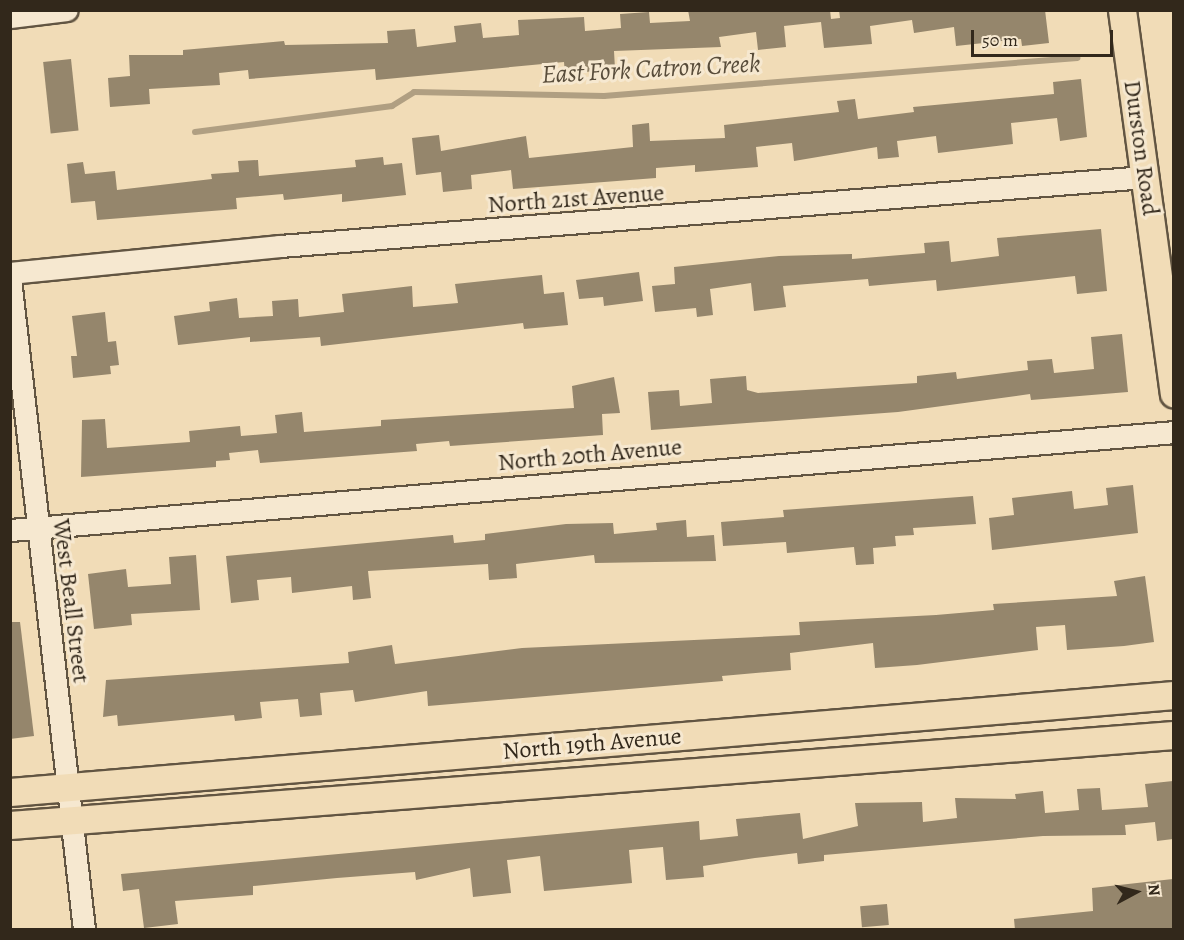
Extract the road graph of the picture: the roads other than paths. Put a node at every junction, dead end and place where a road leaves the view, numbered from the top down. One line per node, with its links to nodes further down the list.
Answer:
1 (67, 10): 3 (street)
2 (1122, 10): 4 (main road, Durston Road)
3 (10, 17)
4 (1146, 177): 5 (street, North 21st Avenue); 7 (main road, Durston Road)
5 (10, 273)
6 (10, 279): 9 (street, West Beall Street)
7 (1173, 393)
8 (1173, 432): 9 (street, North 20th Avenue)
9 (36, 528): 10 (street, North 20th Avenue); 13 (street, West Beall Street)
10 (10, 530)
11 (1173, 695): 13 (main road, North 19th Avenue)
12 (1173, 735): 15 (main road, North 19th Avenue)
13 (69, 788): 14 (main road, North 19th Avenue); 15 (street, West Beall Street)
14 (10, 792)
15 (71, 821): 16 (main road, North 19th Avenue); 17 (street, West Beall Street)
16 (10, 825)
17 (84, 930)

